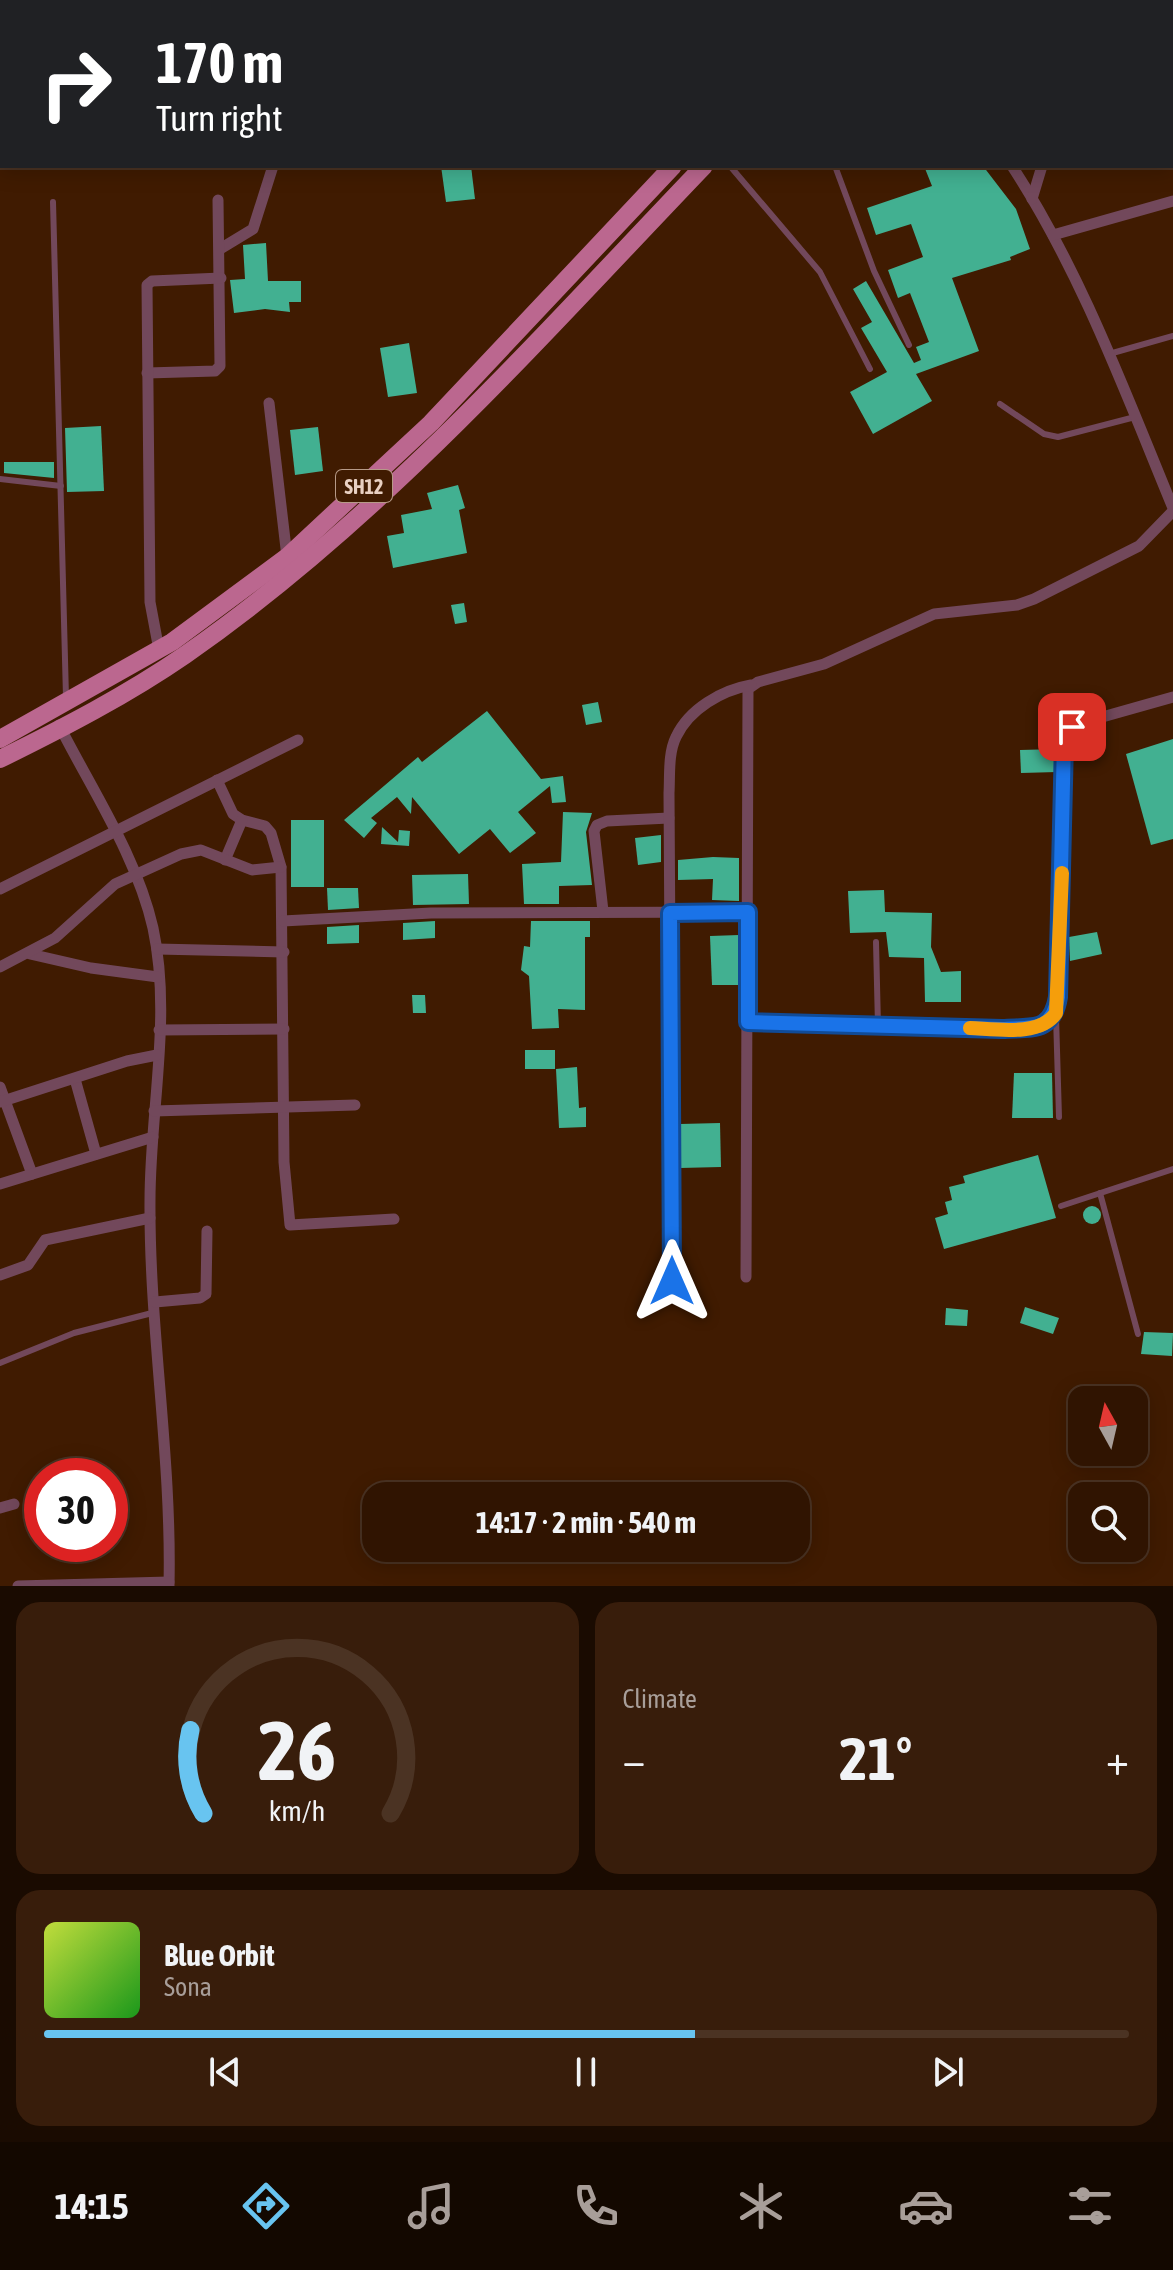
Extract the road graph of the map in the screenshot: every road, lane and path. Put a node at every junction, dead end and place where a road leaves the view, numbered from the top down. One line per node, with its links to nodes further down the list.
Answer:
1 (272, 168): 15 (street)
2 (671, 168): 12 (main road, SH12)
3 (702, 168): 13 (main road)
4 (732, 168): 20 (lane)
5 (836, 168): 18 (lane)
6 (1013, 168): 8 (street)
7 (1041, 168): 8 (street)
8 (1032, 199): 14 (street)
9 (218, 200): 15 (street)
10 (1173, 201): 14 (street)
11 (53, 202): 26 (lane)
12 (630, 211): 13 (main road); 28 (main road, SH12)
13 (646, 226): 33 (main road)
14 (1053, 235): 19 (street)
15 (220, 249): 16 (street)
16 (221, 278): 21 (street); 21 (street)
17 (1173, 336): 19 (lane)
18 (909, 345)
19 (1109, 354): 24 (street)
20 (870, 369)
21 (147, 373): 29 (street)
22 (269, 403): 28 (street)
23 (1000, 404): 24 (lane)
24 (1135, 417): 27 (street)
25 (0, 479): 26 (lane)
26 (61, 486): 32 (lane)
27 (1173, 510): 30 (street)
28 (287, 557): 29 (main road, SH12)
29 (159, 650): 32 (main road, SH12)
30 (751, 685): 38 (street); 46 (street)
31 (1173, 697): 55 (street)
32 (59, 708): 33 (street); 34 (main road, SH12)
33 (61, 730): 36 (main road); 40 (street)
34 (0, 739)
35 (298, 740): 37 (street)
36 (0, 759)
37 (217, 780): 39 (street); 40 (street)
38 (669, 818): 45 (street); 47 (street)
39 (242, 820): 41 (street); 42 (street)
40 (113, 832): 43 (street); 44 (street)
41 (225, 860): 42 (street); 43 (street)
42 (281, 867): 48 (street)
43 (134, 874): 50 (street); 52 (street)
44 (0, 889)
45 (603, 911): 47 (street); 48 (street)
46 (748, 912): 47 (street); 56 (street)
47 (670, 913): 80 (street)
48 (283, 921): 51 (street)
49 (876, 942): 57 (lane)
50 (157, 949): 51 (street); 54 (street)
51 (284, 952): 58 (street)
52 (30, 954): 53 (street); 54 (street)
53 (0, 967)
54 (158, 977): 59 (street)
55 (1056, 1013): 57 (street); 67 (lane)
56 (748, 1022): 57 (street); 79 (street)
57 (878, 1026)
58 (284, 1029): 59 (street); 65 (street)
59 (159, 1030): 60 (street)
60 (157, 1055): 61 (street); 66 (street)
61 (75, 1079): 63 (street); 69 (street)
62 (0, 1087): 63 (street)
63 (2, 1101): 71 (street)
64 (355, 1105): 65 (street)
65 (285, 1107): 66 (street); 76 (street)
66 (154, 1111): 68 (street)
67 (1059, 1117)
68 (153, 1137): 69 (street); 75 (street)
69 (96, 1154): 71 (street)
70 (1173, 1169): 73 (lane)
71 (32, 1174): 72 (street)
72 (0, 1184)
73 (1100, 1193): 74 (lane); 82 (lane)
74 (1061, 1206)
75 (150, 1218): 78 (street); 81 (street)
76 (394, 1219)
77 (207, 1231): 81 (street)
78 (0, 1275)
79 (746, 1277)
80 (672, 1281)
81 (155, 1307): 83 (lane); 86 (street)
82 (1138, 1334)
83 (0, 1363)
84 (14, 1504): 85 (street)
85 (0, 1508)
86 (169, 1584): 87 (street)
87 (18, 1586)

